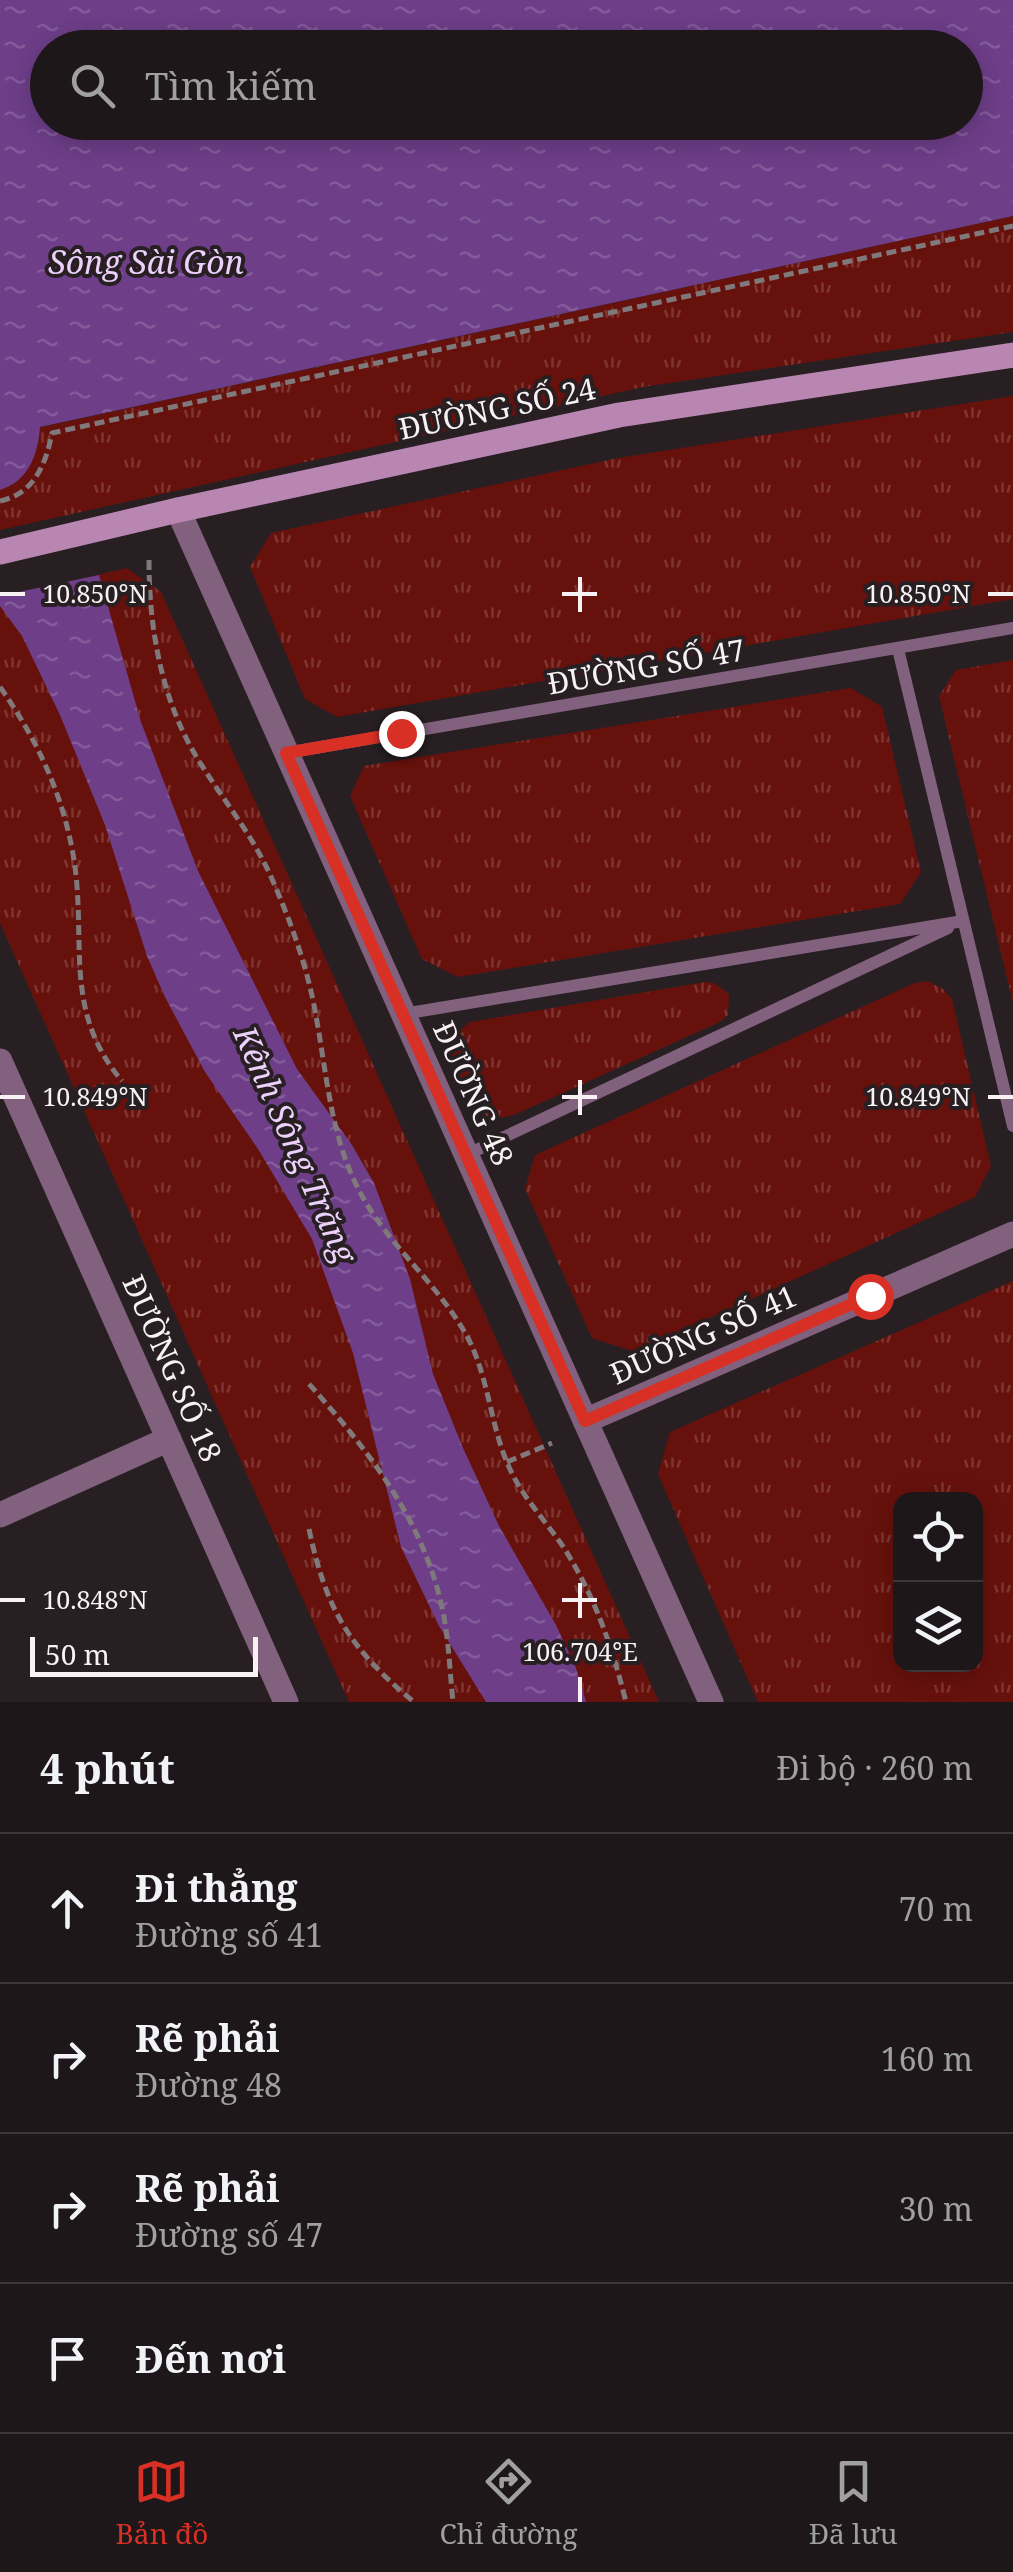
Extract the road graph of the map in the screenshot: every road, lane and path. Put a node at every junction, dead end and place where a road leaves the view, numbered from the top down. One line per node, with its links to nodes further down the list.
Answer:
1 (1013, 226): 3 (path)
2 (1013, 355): 4 (street, ĐƯỜNG SỐ 24)
3 (0, 501)
4 (178, 510): 5 (street, ĐƯỜNG SỐ 24); 10 (street, ĐƯỜNG 48)
5 (0, 552)
6 (149, 560): 22 (path)
7 (1013, 628): 8 (lane, ĐƯỜNG SỐ 47)
8 (898, 648): 10 (lane, ĐƯỜNG SỐ 47); 11 (lane)
9 (0, 687): 14 (path)
10 (286, 753): 12 (street, ĐƯỜNG 48)
11 (964, 921): 12 (lane); 15 (lane); 16 (lane)
12 (403, 1014): 16 (street, ĐƯỜNG 48)
13 (0, 1061): 20 (street, ĐƯỜNG SỐ 18)
14 (122, 1080)
15 (1013, 1126)
16 (466, 1155): 19 (street, ĐƯỜNG 48)
17 (1013, 1234): 19 (street, ĐƯỜNG SỐ 41)
18 (309, 1384): 27 (path)
19 (585, 1421): 29 (street, ĐƯỜNG 48)
20 (168, 1439): 23 (street); 25 (street, ĐƯỜNG SỐ 18)
21 (552, 1443): 22 (path)
22 (507, 1462): 28 (path)
23 (0, 1515)
24 (309, 1528): 26 (path)
25 (286, 1702)
26 (414, 1702)
27 (453, 1702)
28 (626, 1702)
29 (710, 1702)

